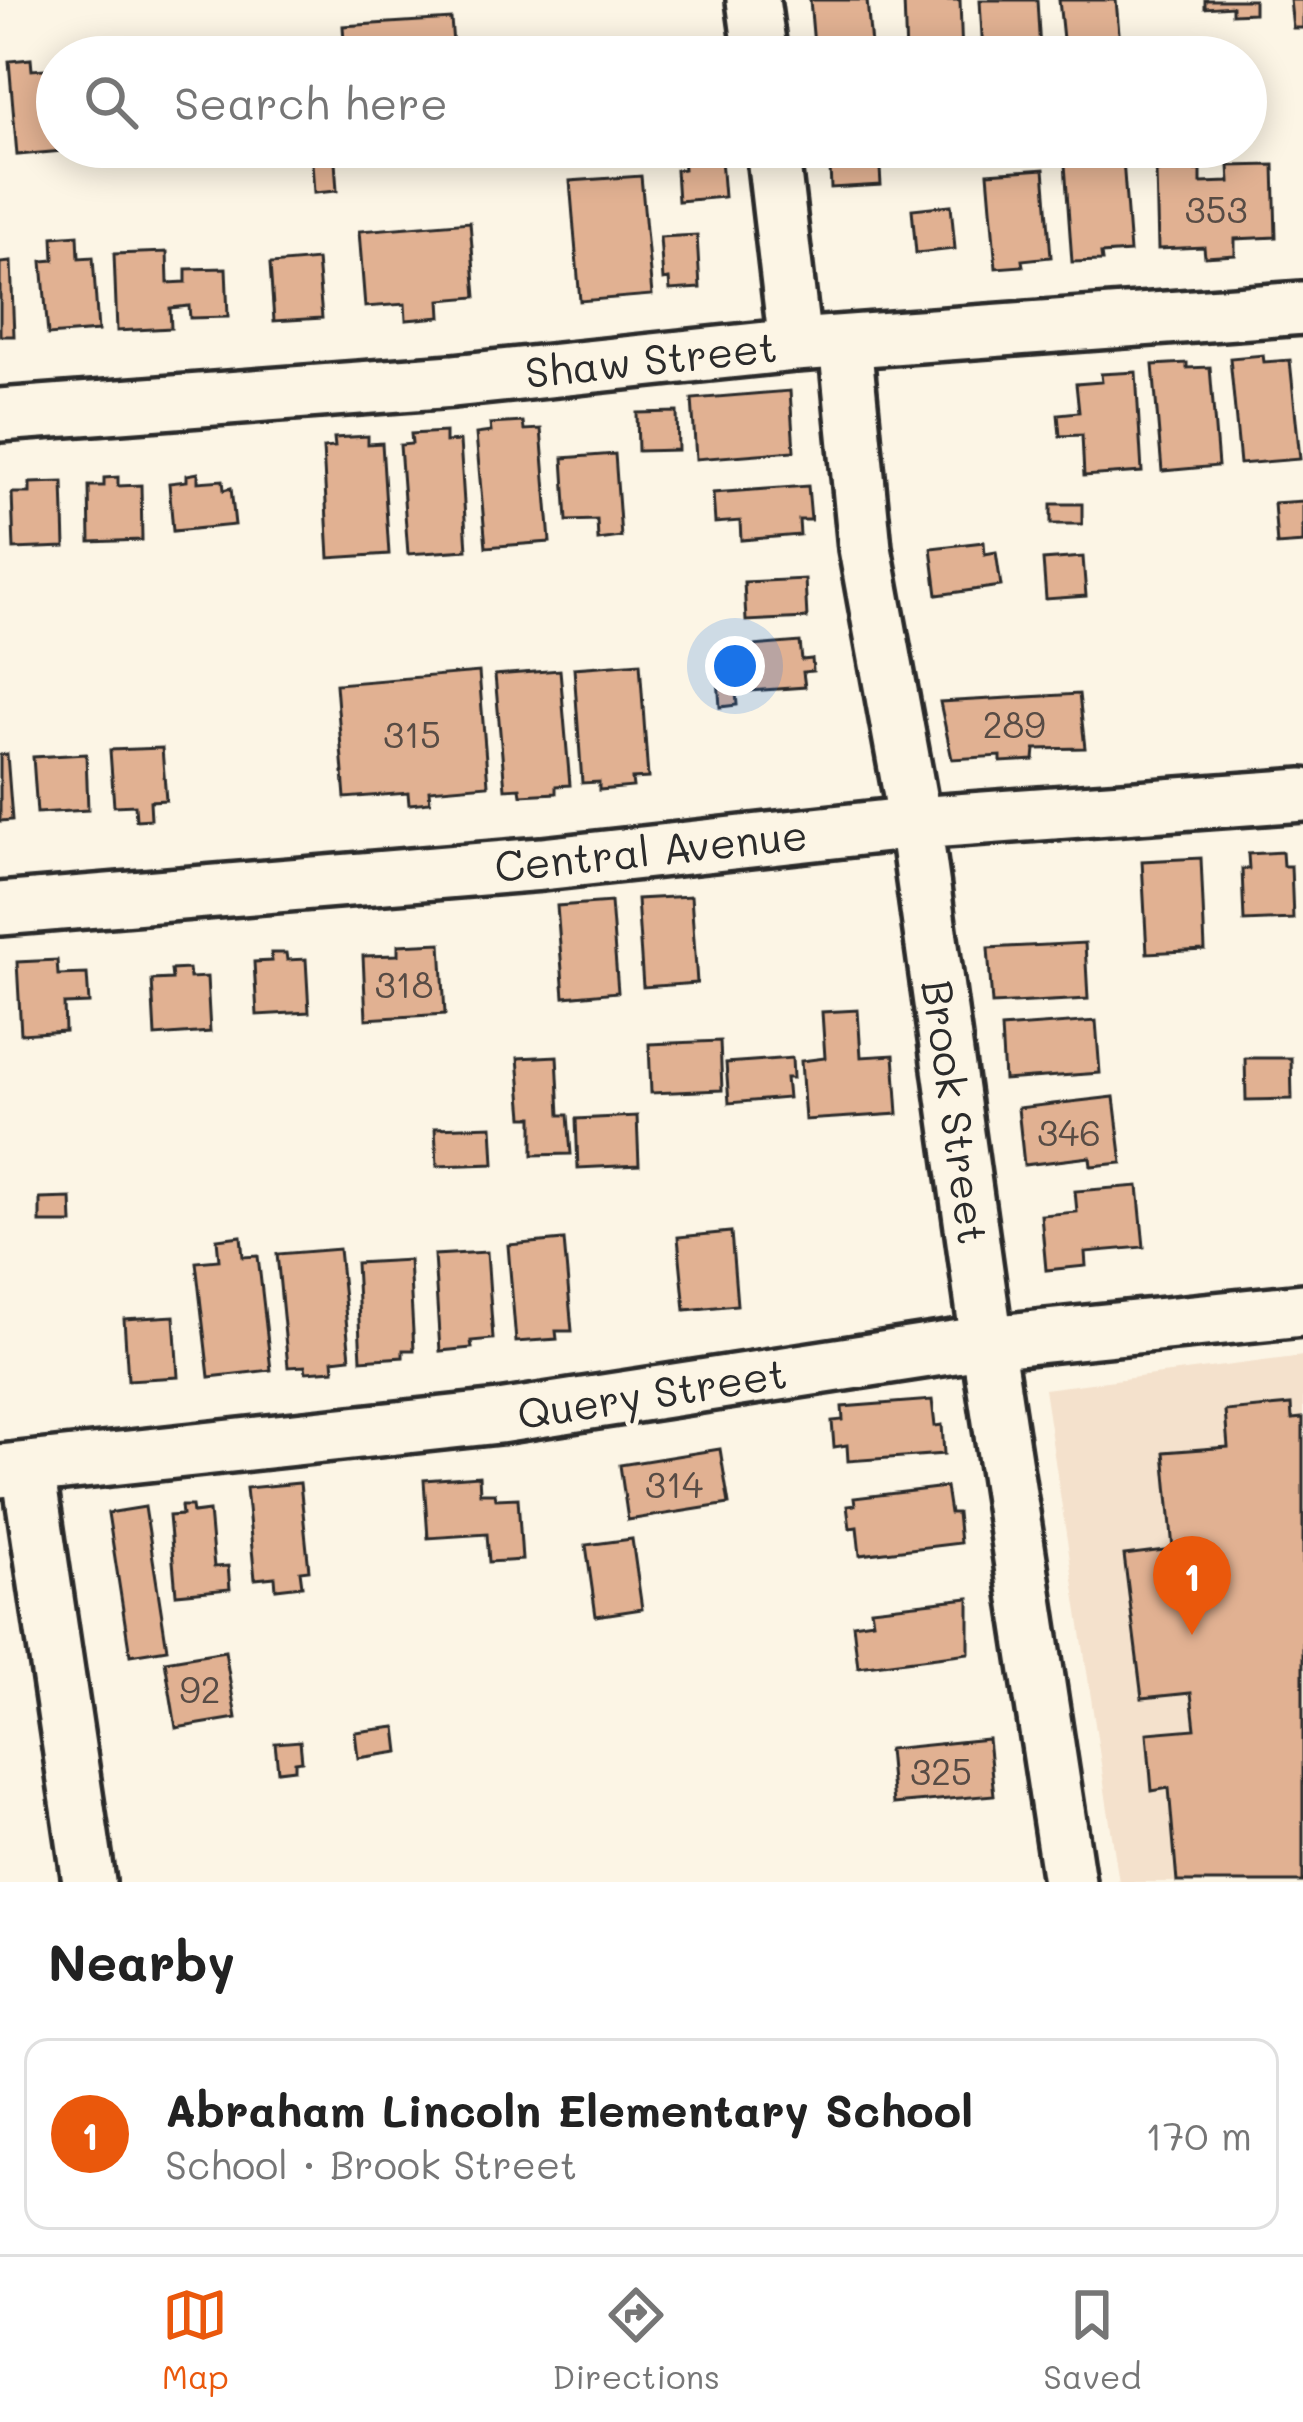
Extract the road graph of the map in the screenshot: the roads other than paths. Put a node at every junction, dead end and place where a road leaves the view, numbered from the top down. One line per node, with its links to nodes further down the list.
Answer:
1 (753, 0): 2 (street)
2 (757, 36)
3 (777, 168): 5 (street, Brook Street)
4 (1303, 308): 5 (street, Shaw Street)
5 (820, 343): 6 (street, Shaw Street); 8 (street, Brook Street)
6 (0, 415)
7 (1303, 795): 8 (street, Central Avenue)
8 (915, 823): 9 (street, Central Avenue); 11 (street, Brook Street)
9 (0, 908)
10 (1303, 1310): 11 (street, Query Street)
11 (987, 1342): 12 (street, Query Street); 14 (street, Brook Street)
12 (14, 1470): 13 (street)
13 (89, 1882)
14 (1069, 1882)

